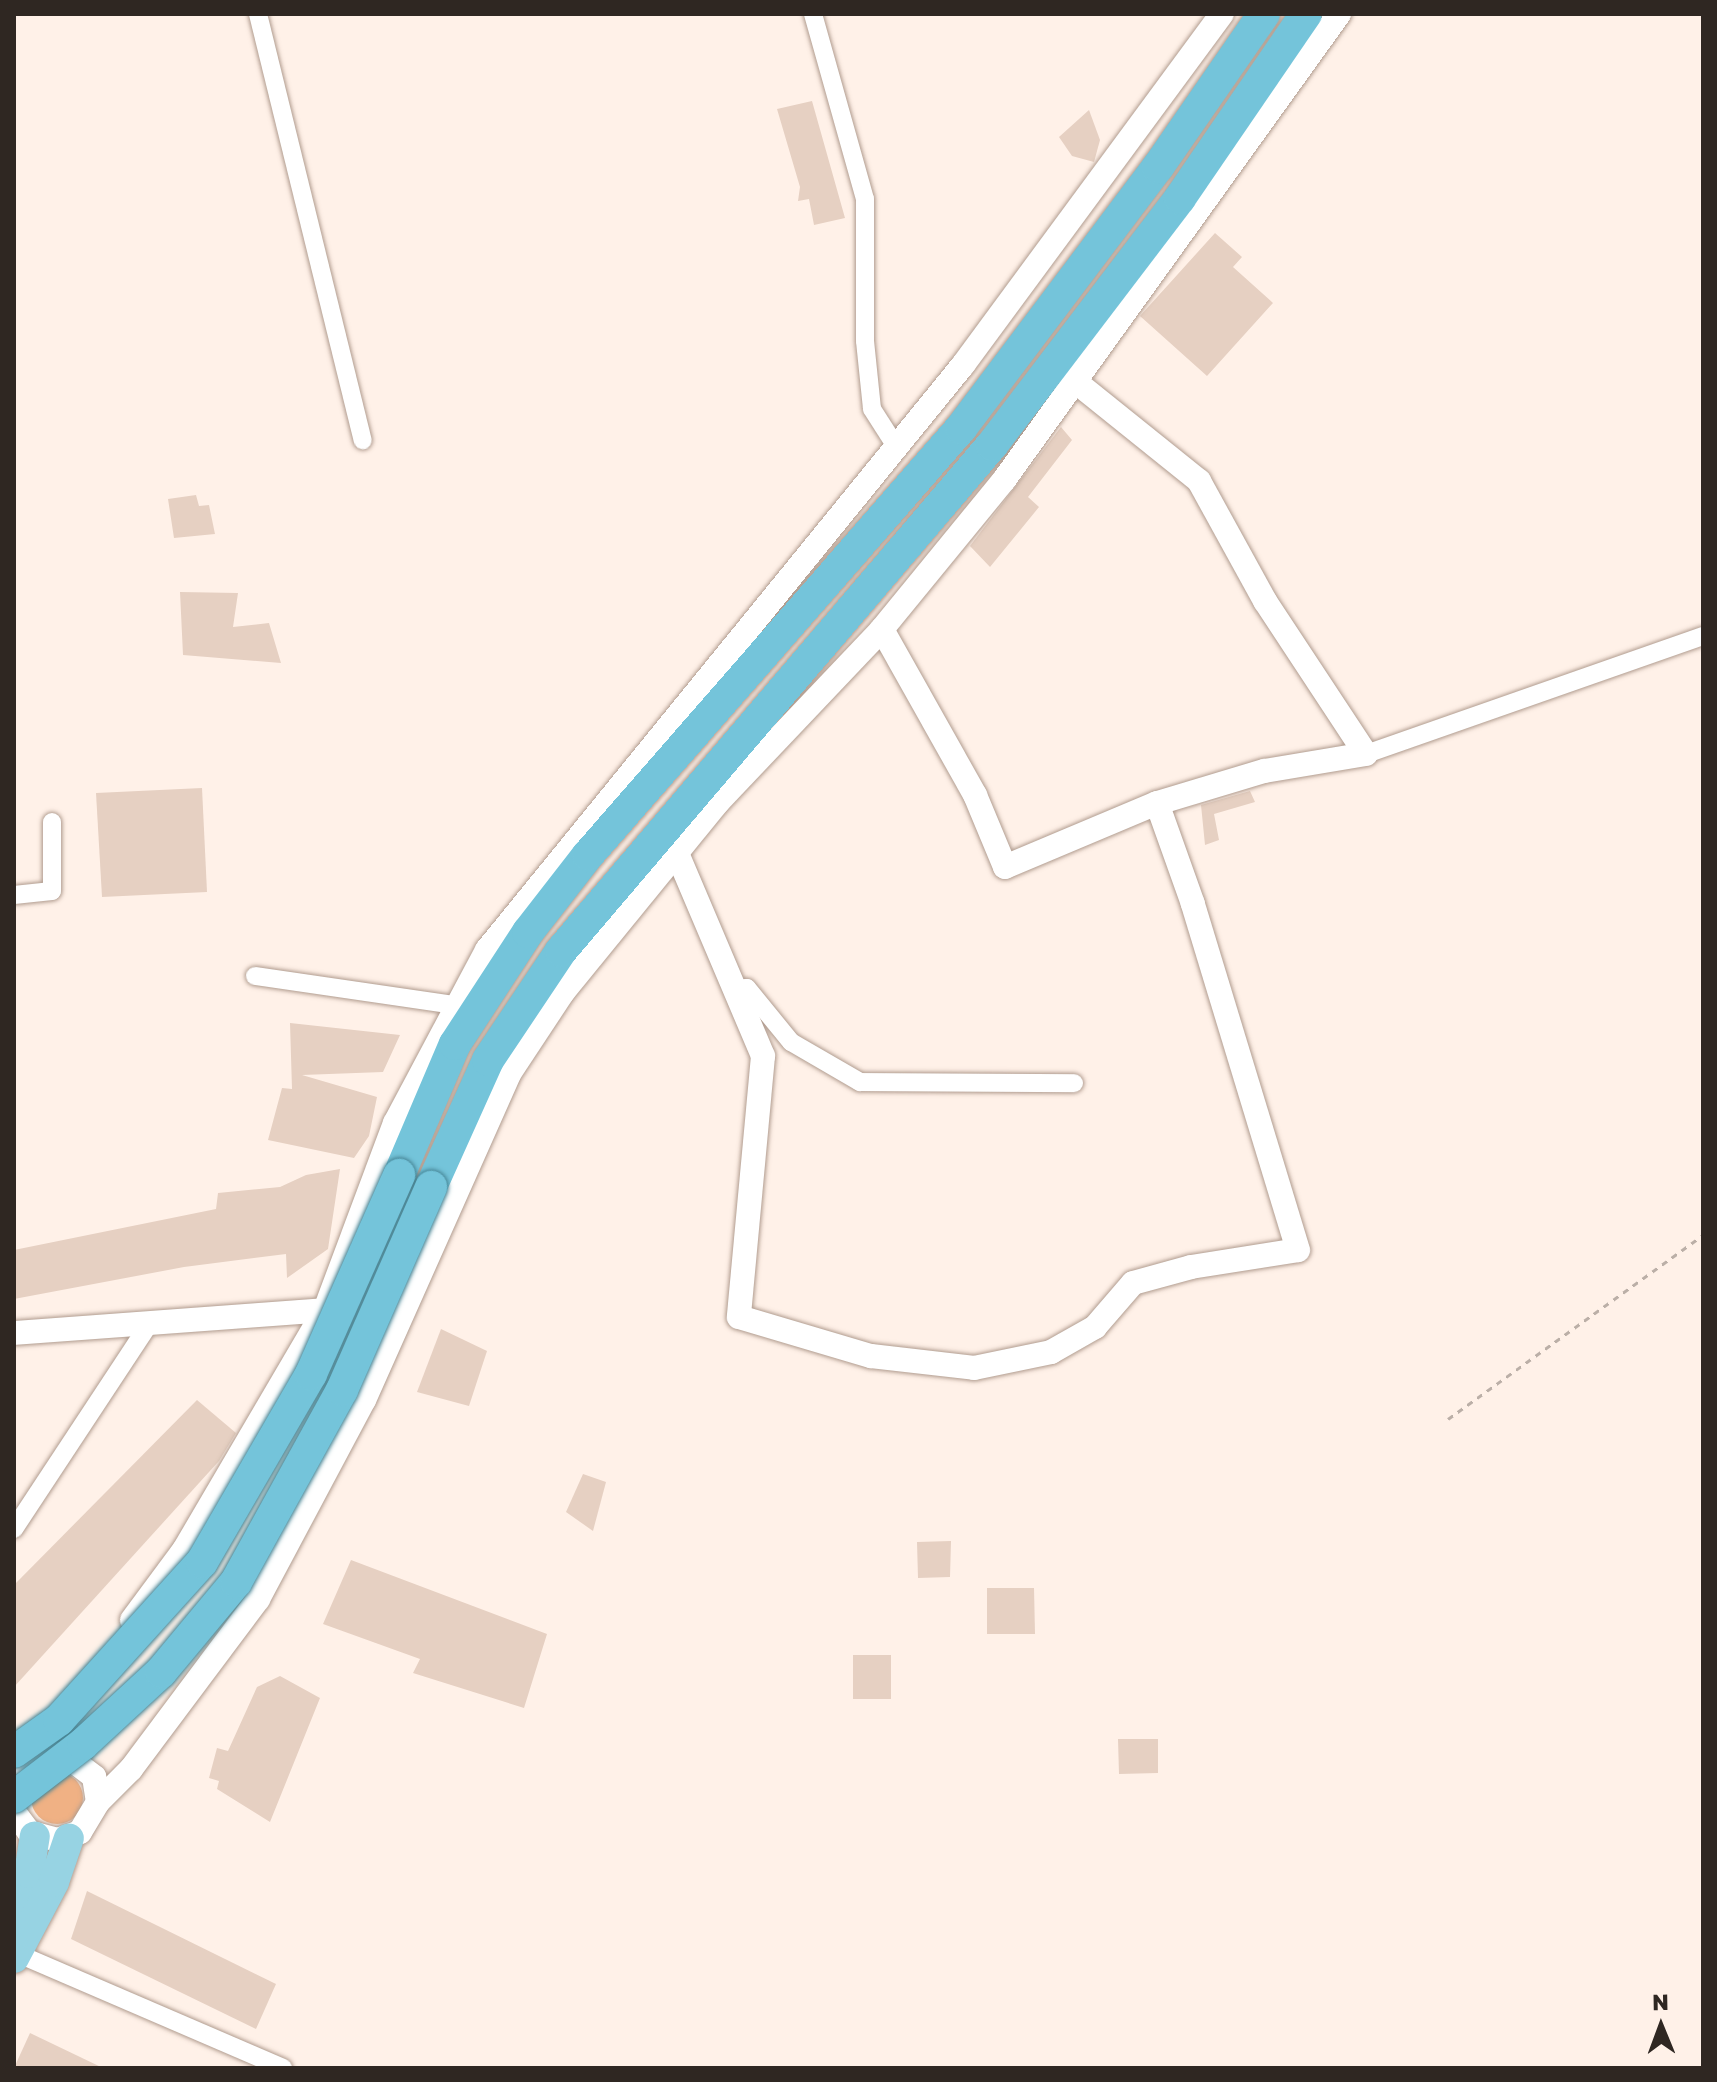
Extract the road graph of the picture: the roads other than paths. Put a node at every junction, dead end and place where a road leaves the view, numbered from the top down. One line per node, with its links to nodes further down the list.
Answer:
1 (258, 14): 8 (street)
2 (813, 14): 9 (street)
3 (1222, 14): 9 (street)
4 (1264, 14): 26 (highway, bridge)
5 (1306, 14): 26 (highway, bridge)
6 (1339, 14): 7 (street)
7 (1076, 382): 10 (street); 12 (street)
8 (363, 440)
9 (897, 448): 19 (street)
10 (882, 629): 13 (street); 15 (street)
11 (1703, 636): 12 (street)
12 (1366, 754): 13 (street)
13 (1157, 803): 18 (street)
14 (52, 822): 16 (street)
15 (676, 851): 18 (street); 27 (street)
16 (14, 895)
17 (255, 976): 19 (street)
18 (734, 989): 20 (street)
19 (455, 1005): 21 (street)
20 (1074, 1083)
21 (325, 1310): 22 (street); 25 (street)
22 (150, 1323): 23 (street); 24 (street)
23 (14, 1333)
24 (14, 1529)
25 (51, 1753): 26 (street); 27 (street)
26 (15, 1774)
27 (98, 1802): 30 (street)
28 (14, 1812): 29 (street)
29 (26, 1837): 30 (street); 31 (main road)
30 (69, 1838): 32 (main road)
31 (14, 1911)
32 (15, 1955): 33 (street)
33 (283, 2068)

